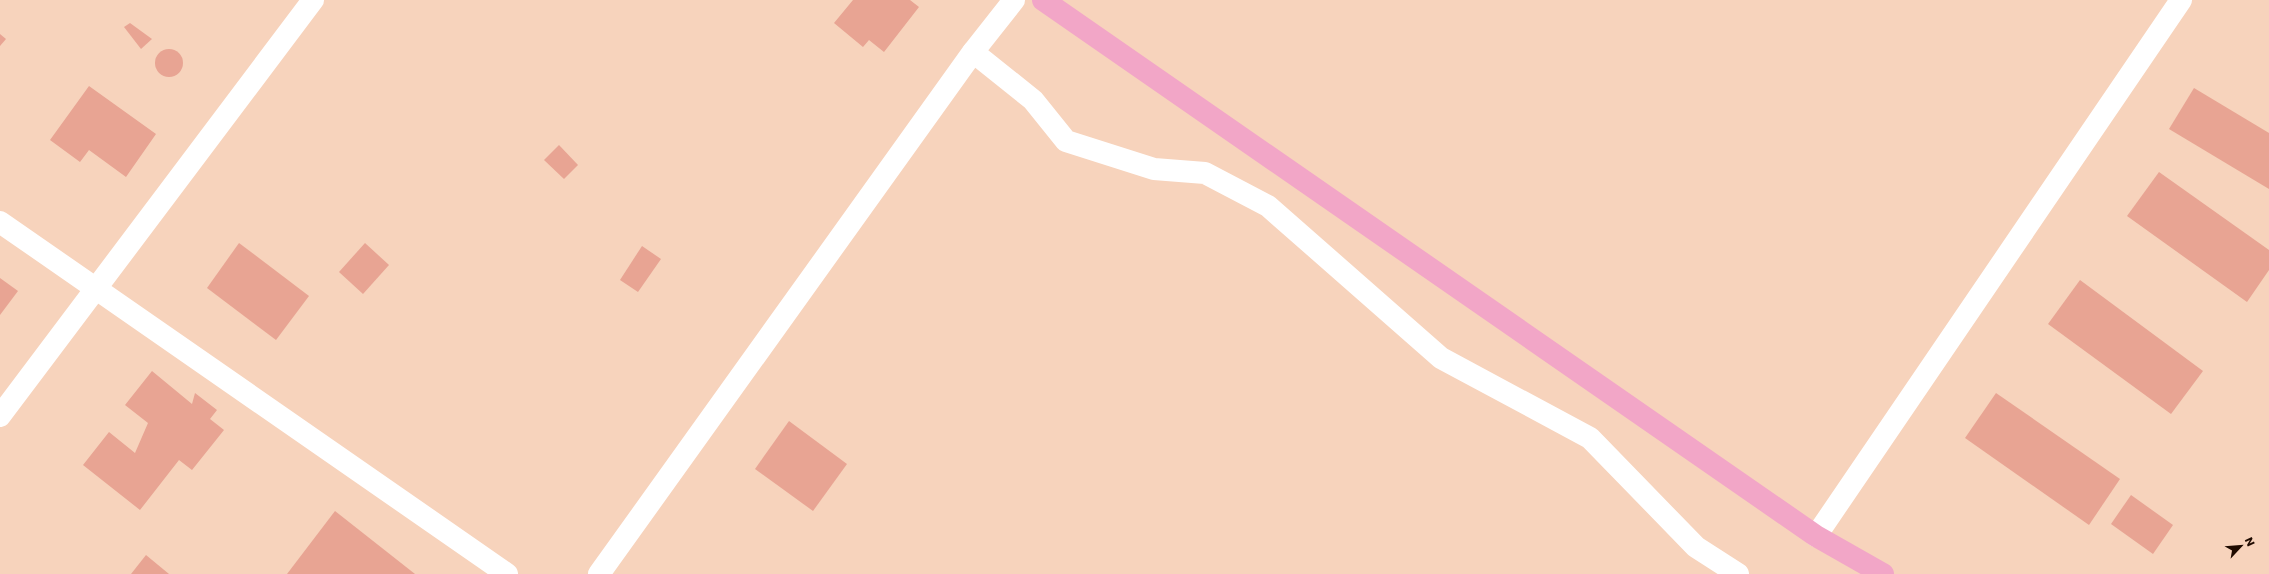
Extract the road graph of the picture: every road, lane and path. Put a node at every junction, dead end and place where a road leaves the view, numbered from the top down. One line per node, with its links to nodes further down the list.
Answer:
1 (312, 0): 7 (street)
2 (1014, 0): 5 (street)
3 (1043, 0): 9 (main road)
4 (2181, 0): 9 (street)
5 (973, 52): 11 (street); 12 (street)
6 (0, 222): 7 (street)
7 (94, 289): 8 (street); 10 (street)
8 (0, 416)
9 (1816, 536): 13 (main road)
10 (507, 574)
11 (599, 574)
12 (1738, 574)
13 (1883, 574)

